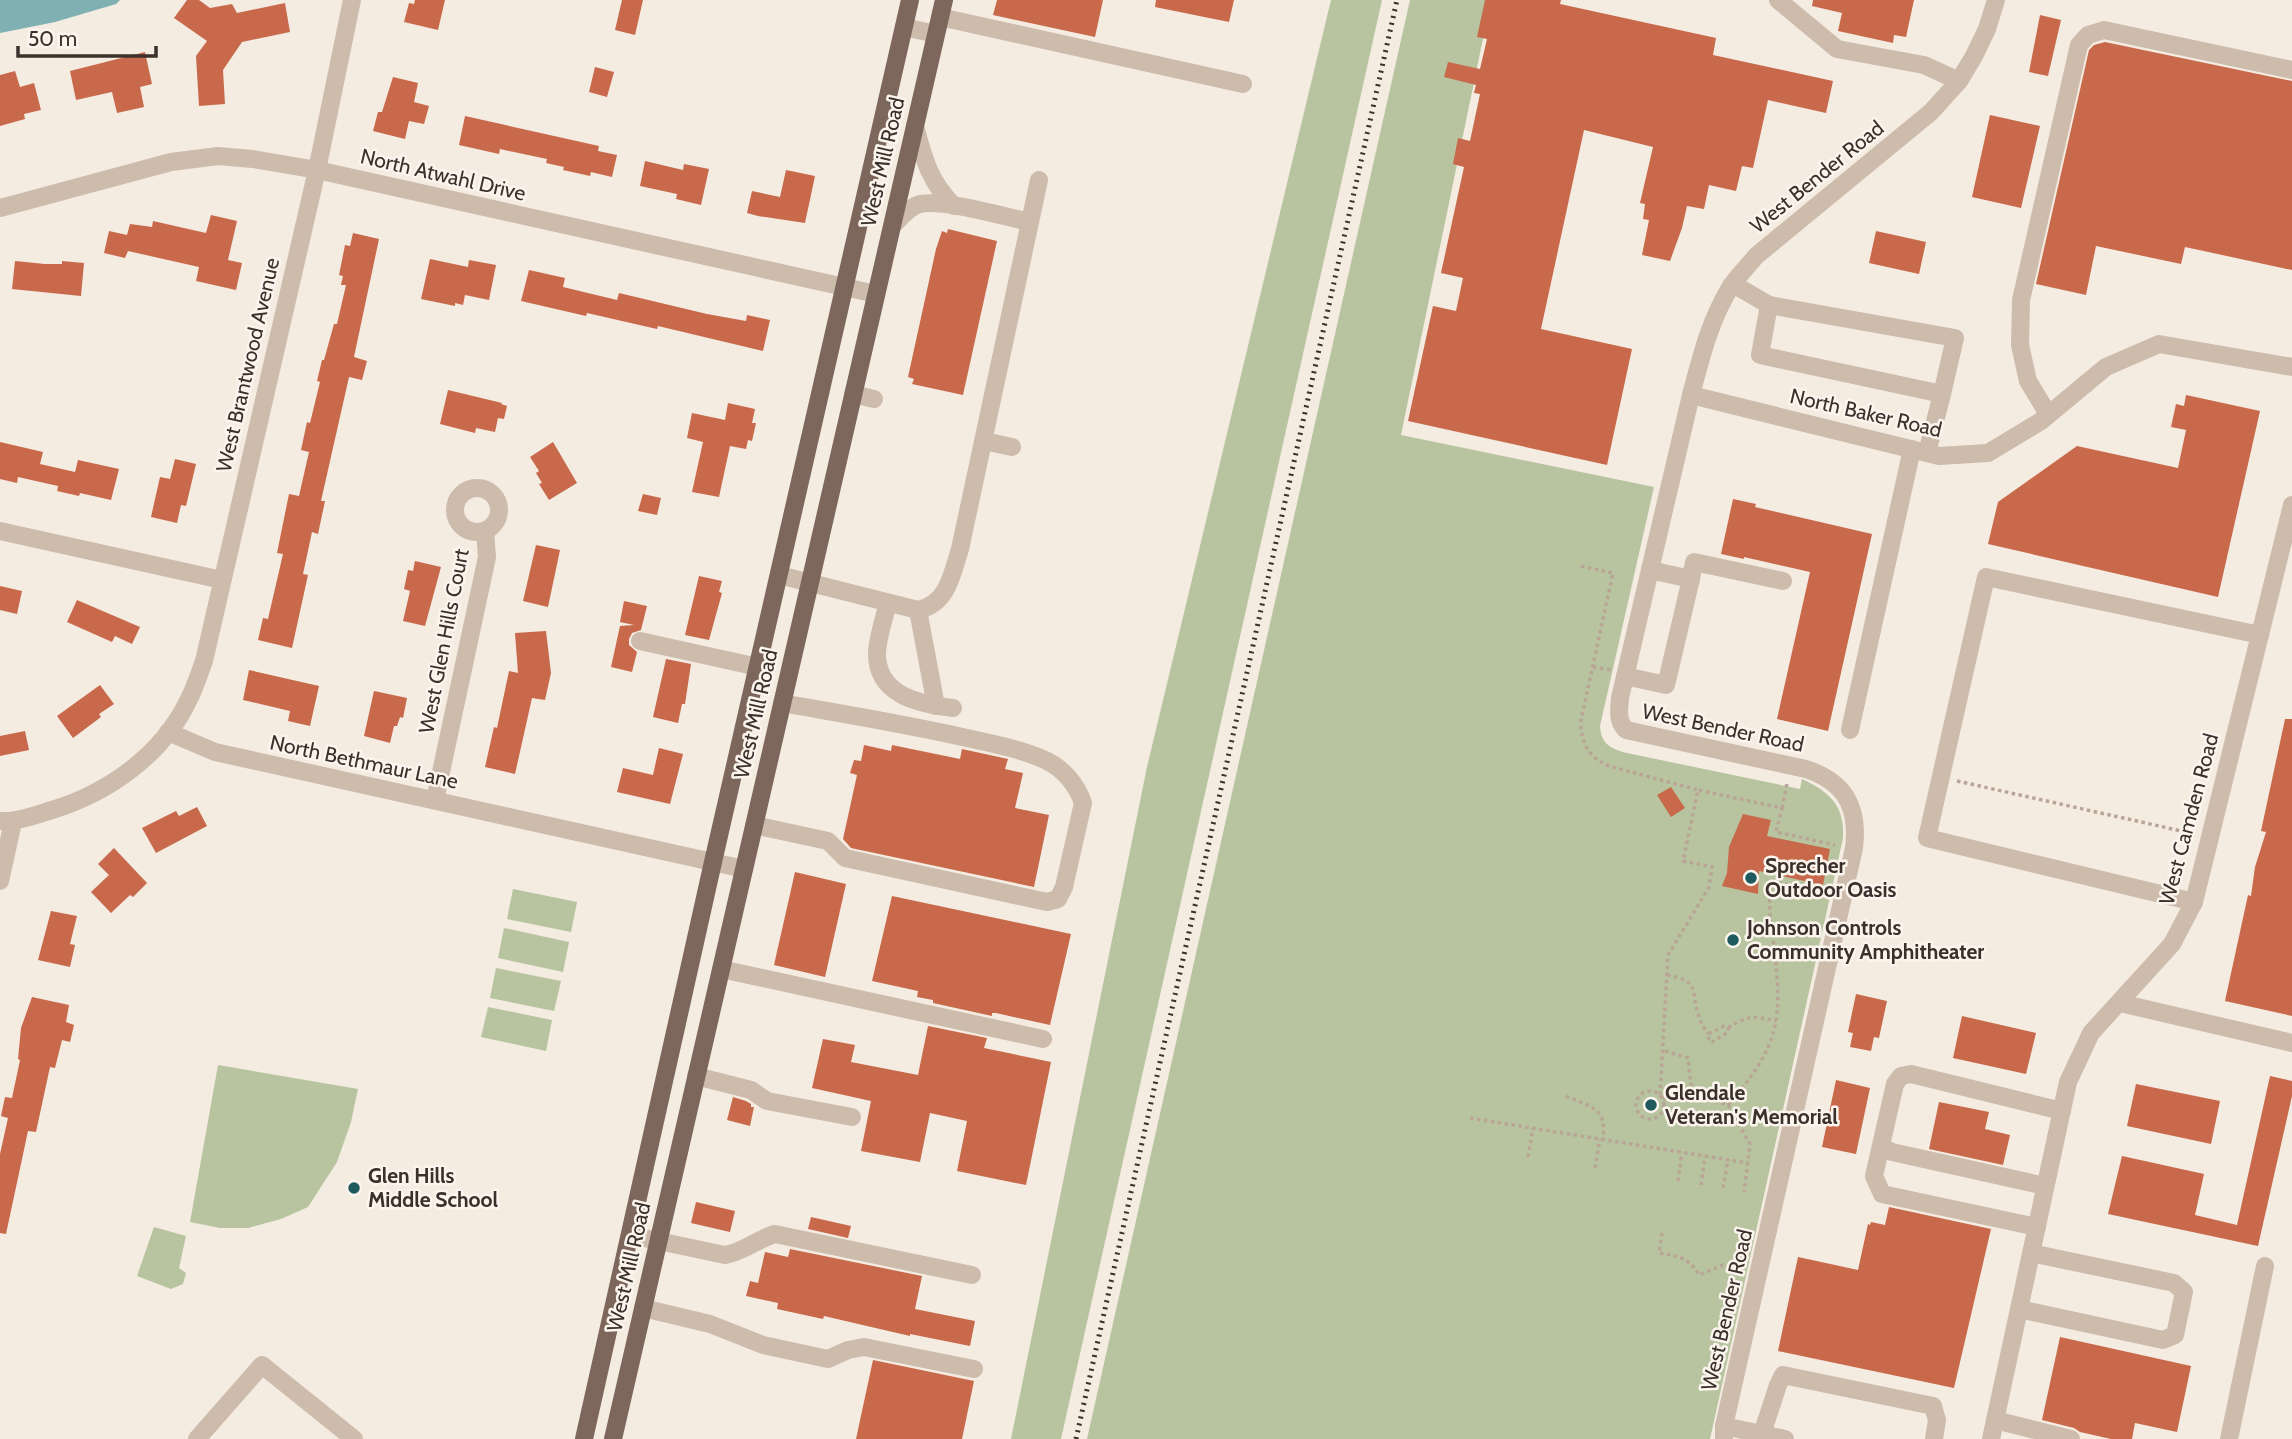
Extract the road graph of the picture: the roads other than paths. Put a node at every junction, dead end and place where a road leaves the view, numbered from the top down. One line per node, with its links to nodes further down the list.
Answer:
1 (352, 0): 11 (street, West Brantwood Avenue)
2 (910, 0): 6 (main road, West Mill Road)
3 (1778, 0): 8 (street)
4 (1996, 0): 8 (street, West Bender Road)
5 (940, 17): 6 (street); 9 (street); 10 (main road, West Mill Road)
6 (904, 27): 18 (main road, West Mill Road)
7 (2292, 70): 26 (street)
8 (1959, 81): 17 (street, West Bender Road)
9 (1243, 85)
10 (915, 126): 13 (street); 16 (main road, West Mill Road)
11 (317, 170): 14 (street, North Atwahl Drive); 18 (street, North Atwahl Drive); 37 (street, West Brantwood Avenue)
12 (1039, 180): 15 (street)
13 (954, 206): 15 (street); 16 (street)
14 (0, 208)
15 (1030, 222): 27 (street)
16 (892, 226): 19 (main road, West Mill Road)
17 (1732, 284): 20 (street); 24 (street, West Bender Road)
18 (844, 287): 19 (street, North Atwahl Drive); 35 (main road, West Mill Road)
19 (876, 294): 22 (main road, West Mill Road)
20 (1769, 305): 23 (street); 23 (street)
21 (2292, 367): 26 (street, North Baker Road)
22 (853, 394): 25 (street); 39 (main road, West Mill Road)
23 (1942, 394): 29 (street)
24 (1691, 395): 29 (street, North Baker Road); 34 (street, West Bender Road)
25 (874, 399)
26 (2048, 414): 29 (street, North Baker Road)
27 (984, 441): 28 (street); 41 (street)
28 (1012, 447)
29 (1919, 451): 47 (street)
30 (2292, 505): 33 (street, West Camden Road)
31 (0, 531): 37 (street)
32 (485, 531): 49 (street, West Glen Hills Court)
33 (2285, 564): 42 (street, West Camden Road)
34 (1650, 570): 36 (street); 45 (street, West Bender Road)
35 (779, 575): 39 (street); 44 (main road, West Mill Road)
36 (1691, 579): 38 (street); 45 (street)
37 (222, 580): 48 (street, West Brantwood Avenue)
38 (1783, 581)
39 (810, 582): 40 (street); 46 (main road, West Mill Road)
40 (888, 603): 41 (street); 41 (street)
41 (918, 610)
42 (2260, 635): 55 (street, West Camden Road); 55 (street)
43 (640, 641): 44 (street)
44 (758, 667): 52 (main road, West Mill Road)
45 (1625, 676): 75 (street, West Bender Road)
46 (782, 704): 51 (main road, West Mill Road); 51 (street)
47 (1850, 730)
48 (168, 733): 49 (street, North Bethmaur Lane); 50 (street)
49 (435, 800): 52 (street, North Bethmaur Lane)
50 (7, 822): 54 (street)
51 (754, 825): 53 (main road, West Mill Road)
52 (713, 862): 53 (street, North Bethmaur Lane); 66 (main road, West Mill Road)
53 (744, 869): 56 (main road, West Mill Road)
54 (0, 881)
55 (2194, 902): 57 (street, West Camden Road)
56 (721, 969): 58 (street); 60 (main road, West Mill Road)
57 (2120, 1003): 59 (street); 61 (street, West Camden Road)
58 (1043, 1039)
59 (2292, 1043)
60 (696, 1076): 62 (street); 67 (main road, West Mill Road)
61 (2062, 1111): 63 (street); 64 (street, West Camden Road)
62 (852, 1117)
63 (1886, 1150): 64 (street); 65 (street)
64 (2045, 1186): 65 (street, West Camden Road)
65 (2036, 1227): 68 (street, West Camden Road)
66 (630, 1235): 67 (street); 79 (main road, West Mill Road)
67 (658, 1241): 70 (street); 71 (main road, West Mill Road)
68 (2031, 1253): 72 (street, West Camden Road); 72 (street)
69 (2265, 1266): 85 (street)
70 (972, 1275)
71 (643, 1308): 73 (street); 80 (main road, West Mill Road)
72 (2019, 1309): 74 (street, West Camden Road)
73 (974, 1369)
74 (1995, 1420): 83 (street, West Camden Road); 84 (street)
75 (1724, 1433): 76 (street)
76 (1762, 1434): 81 (street); 82 (street)
77 (197, 1439): 78 (street)
78 (354, 1439)
79 (584, 1439)
80 (613, 1439)
81 (1785, 1439)
82 (1934, 1439)
83 (1991, 1439)
84 (2071, 1439)
85 (2228, 1439)

